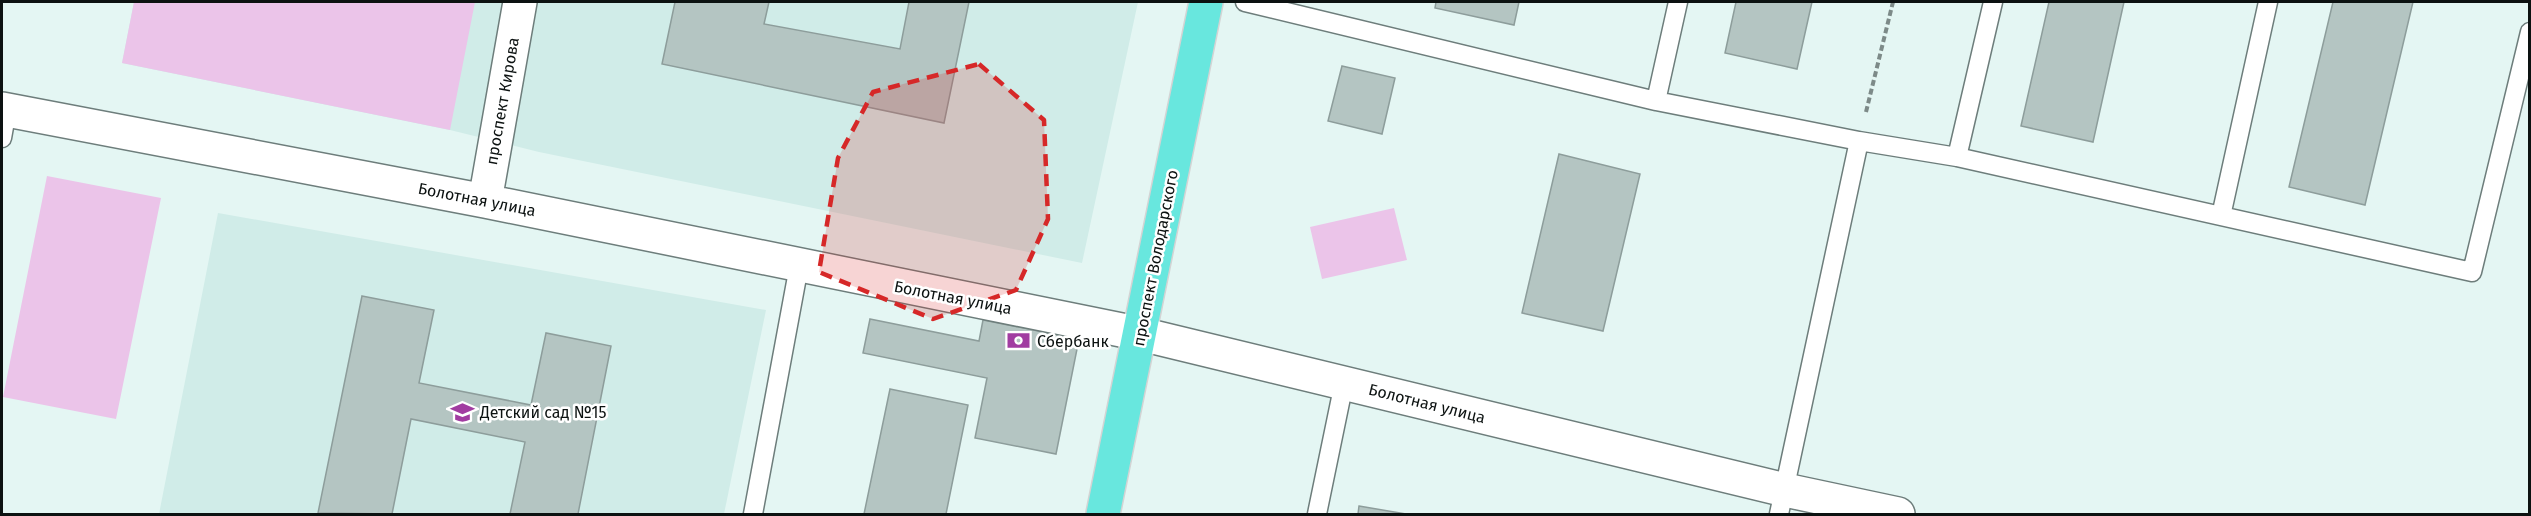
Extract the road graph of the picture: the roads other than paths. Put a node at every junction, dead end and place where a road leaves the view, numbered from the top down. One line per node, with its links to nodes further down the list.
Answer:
1 (520, 2): 12 (street, проспект Кирова)
2 (1206, 2): 15 (main road, проспект Володарского)
3 (1245, 2): 8 (lane)
4 (1678, 2): 8 (lane)
5 (1993, 2): 11 (lane)
6 (2268, 2): 13 (lane)
7 (2529, 32): 13 (lane)
8 (1656, 101): 10 (lane)
9 (3, 119): 12 (street, Болотная улица)
10 (1859, 141): 11 (lane); 17 (lane)
11 (1957, 157): 13 (lane)
12 (484, 201): 14 (street, Болотная улица)
13 (2222, 216)
14 (799, 266): 15 (street, Болотная улица); 18 (lane)
15 (1140, 334): 16 (street, Болотная улица); 19 (main road, проспект Володарского)
16 (1344, 383): 17 (street, Болотная улица); 20 (lane)
17 (1782, 502): 21 (street, Болотная улица)
18 (753, 514)
19 (1103, 514)
20 (1317, 514)
21 (1898, 514)

